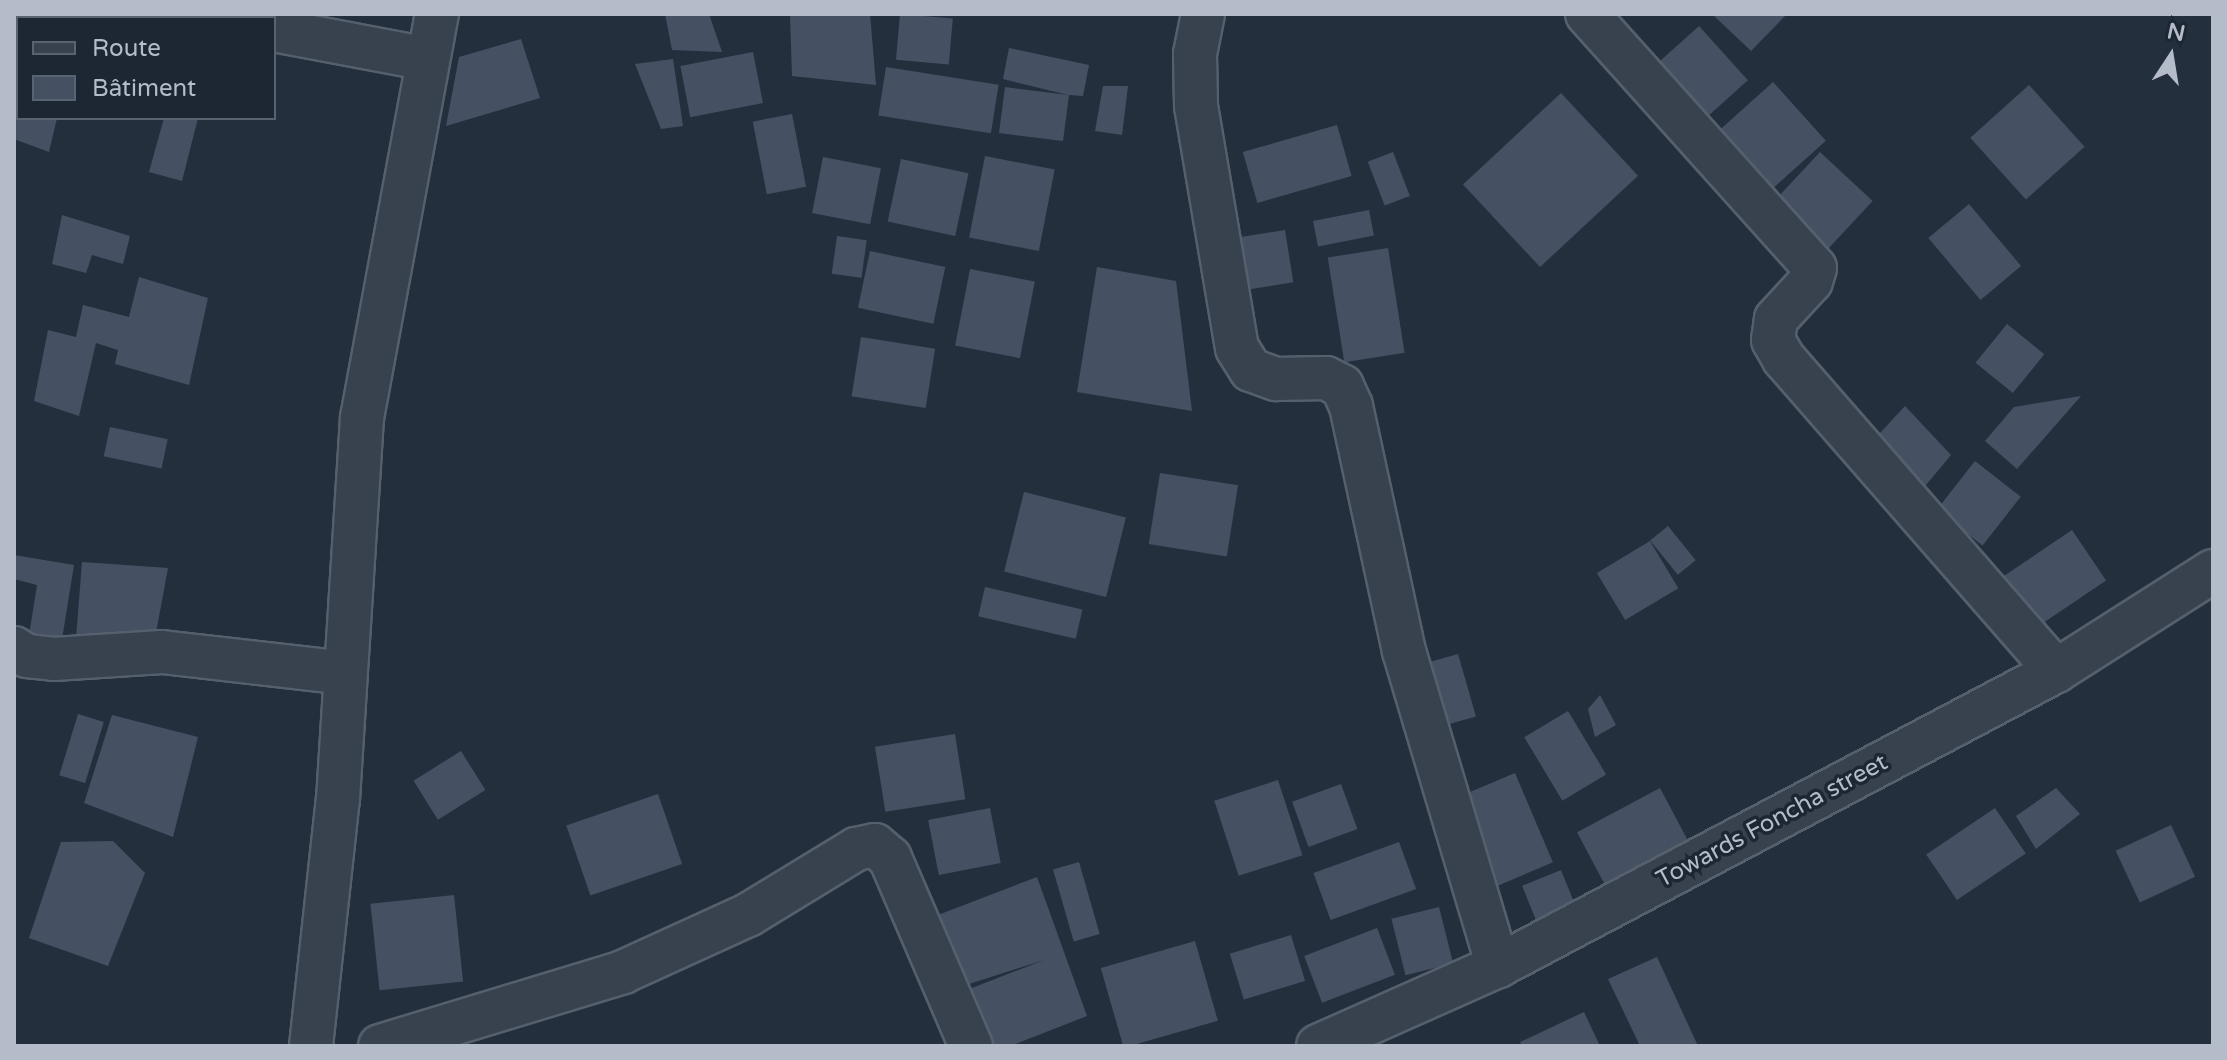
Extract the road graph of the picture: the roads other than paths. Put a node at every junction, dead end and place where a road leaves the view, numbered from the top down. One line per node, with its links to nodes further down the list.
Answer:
1 (437, 14): 5 (street)
2 (1203, 14): 10 (street)
3 (1587, 14): 8 (street)
4 (276, 30): 5 (street)
5 (428, 59): 9 (street)
6 (2213, 571): 8 (street, Towards Foncha street)
7 (14, 648): 9 (street)
8 (2056, 671): 10 (street, Towards Foncha street)
9 (345, 673): 11 (street)
10 (1498, 966): 14 (street, Towards Foncha street)
11 (311, 1046)
12 (380, 1046): 13 (street)
13 (971, 1046)
14 (1318, 1046)

